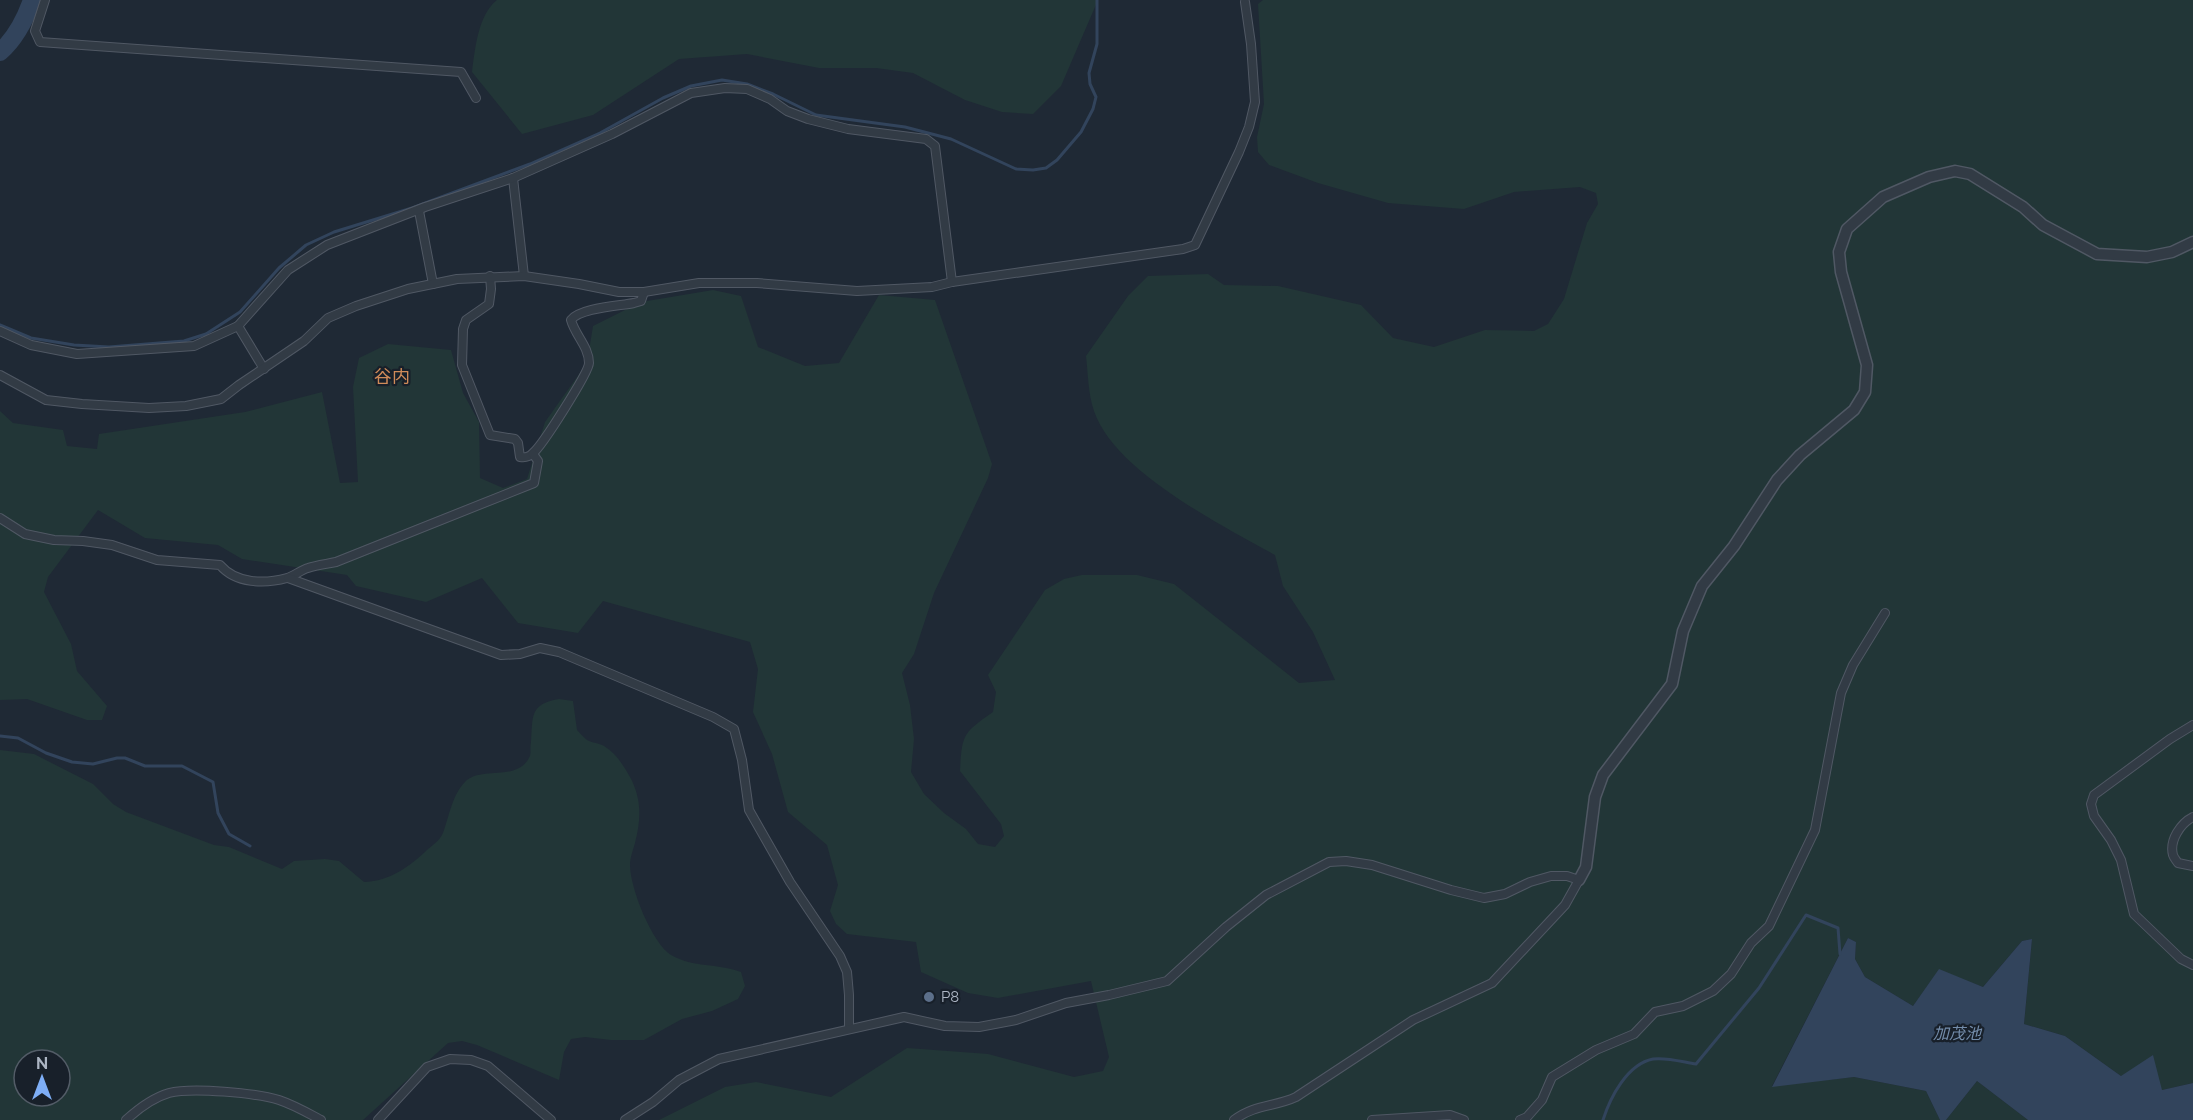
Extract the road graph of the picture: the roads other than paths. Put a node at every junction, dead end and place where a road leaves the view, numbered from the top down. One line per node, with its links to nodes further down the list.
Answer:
1 (45, 0): 3 (street)
2 (1245, 2): 9 (street)
3 (476, 98)
4 (513, 178): 5 (street); 8 (street); 9 (street)
5 (419, 211): 10 (street); 12 (street)
6 (2193, 242): 23 (street)
7 (490, 276): 8 (street); 10 (street); 16 (street)
8 (524, 276): 11 (street)
9 (952, 282): 11 (street)
10 (433, 284): 14 (street)
11 (644, 292): 16 (street)
12 (237, 327): 13 (street); 14 (street)
13 (0, 331)
14 (264, 369): 15 (street)
15 (0, 375)
16 (533, 454): 18 (street)
17 (0, 518): 18 (street)
18 (288, 578): 25 (street)
19 (1885, 613): 34 (street)
20 (2193, 725): 24 (street)
21 (2193, 817): 22 (street)
22 (2193, 866)
23 (1579, 880): 25 (street); 31 (street)
24 (2193, 965)
25 (849, 1029): 30 (street)
26 (126, 1120): 27 (street)
27 (321, 1120)
28 (378, 1120): 29 (street)
29 (551, 1120)
30 (625, 1120)
31 (1234, 1120)
32 (1372, 1120): 33 (street)
33 (1464, 1120)
34 (1520, 1120)

